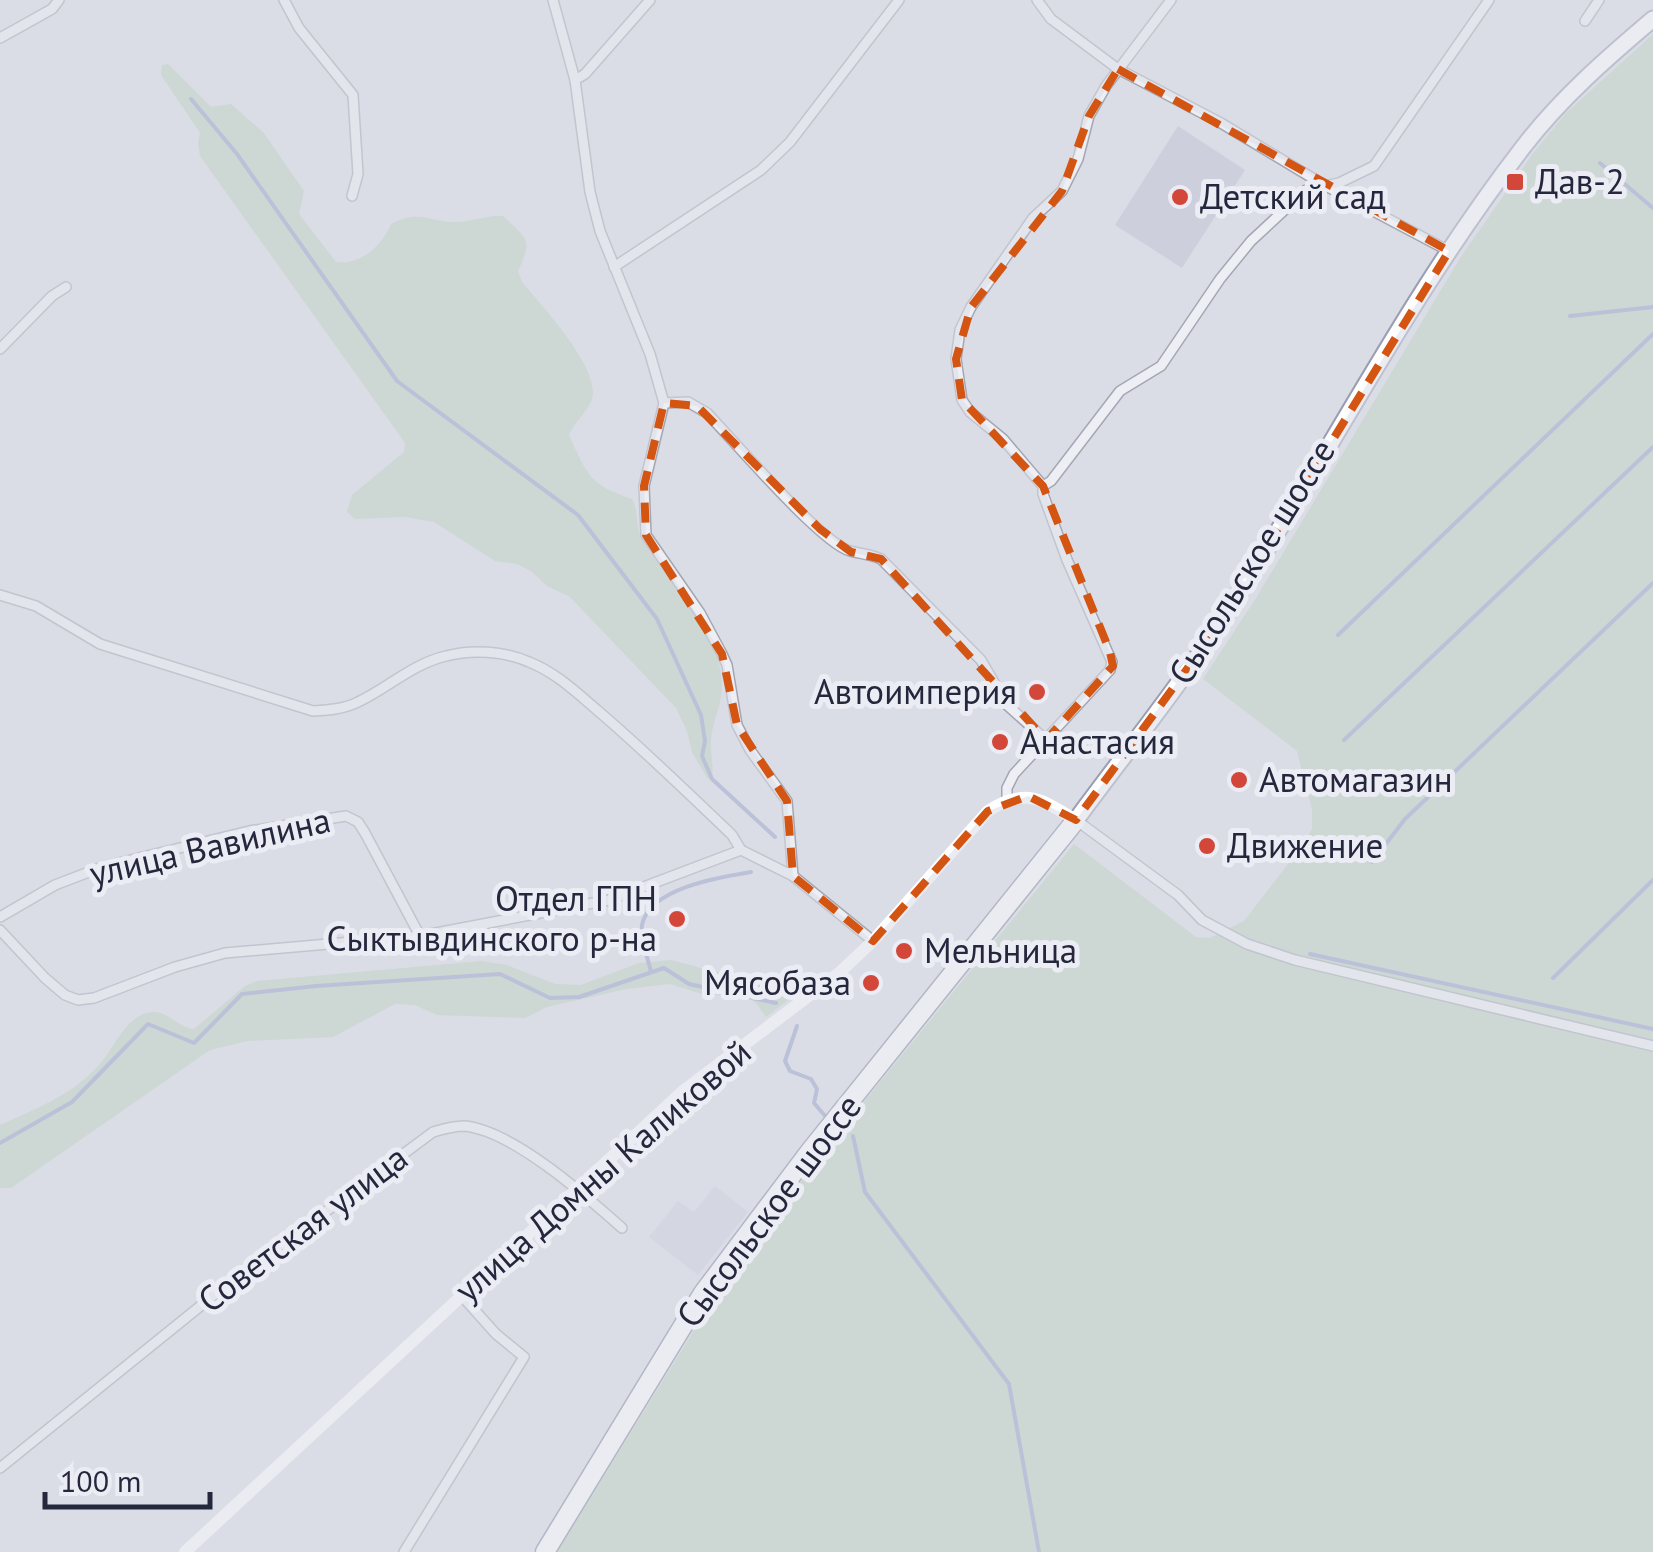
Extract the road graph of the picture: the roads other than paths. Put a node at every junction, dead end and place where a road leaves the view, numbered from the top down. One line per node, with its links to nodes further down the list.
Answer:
1 (59, 0): 12 (street)
2 (284, 0): 16 (street)
3 (553, 0): 14 (street)
4 (650, 0): 14 (street)
5 (899, 0): 18 (street)
6 (1038, 0): 13 (street)
7 (1171, 0): 13 (street)
8 (1489, 0): 15 (street)
9 (1599, 0): 11 (street)
10 (1653, 19): 17 (main road, Сысольское шоссе)
11 (1585, 22)
12 (0, 38)
13 (1118, 69): 15 (street); 22 (street)
14 (575, 80): 18 (street)
15 (1324, 185): 17 (street); 22 (street)
16 (352, 196)
17 (1449, 251): 26 (main road, Сысольское шоссе)
18 (614, 267): 21 (street)
19 (66, 287): 20 (street)
20 (0, 349)
21 (664, 403): 24 (street); 28 (street)
22 (1043, 486): 24 (street)
23 (0, 595): 27 (street)
24 (1046, 740): 25 (street)
25 (1006, 799): 26 (main road); 32 (main road, улица Домны Каликовой)
26 (1076, 820): 33 (street); 40 (highway, Сысольское шоссе)
27 (741, 850): 28 (street); 31 (street)
28 (794, 876): 32 (street)
29 (0, 917): 31 (street, улица Вавилина)
30 (0, 930): 31 (street)
31 (420, 936)
32 (872, 940): 34 (main road, улица Домны Каликовой)
33 (1653, 1046)
34 (577, 1188): 35 (street, Советская улица); 36 (main road, улица Домны Каликовой); 37 (street, Советская улица)
35 (622, 1228)
36 (461, 1295): 38 (main road, улица Домны Каликовой); 39 (street)
37 (0, 1468)
38 (186, 1552)
39 (404, 1552)
40 (544, 1552)

